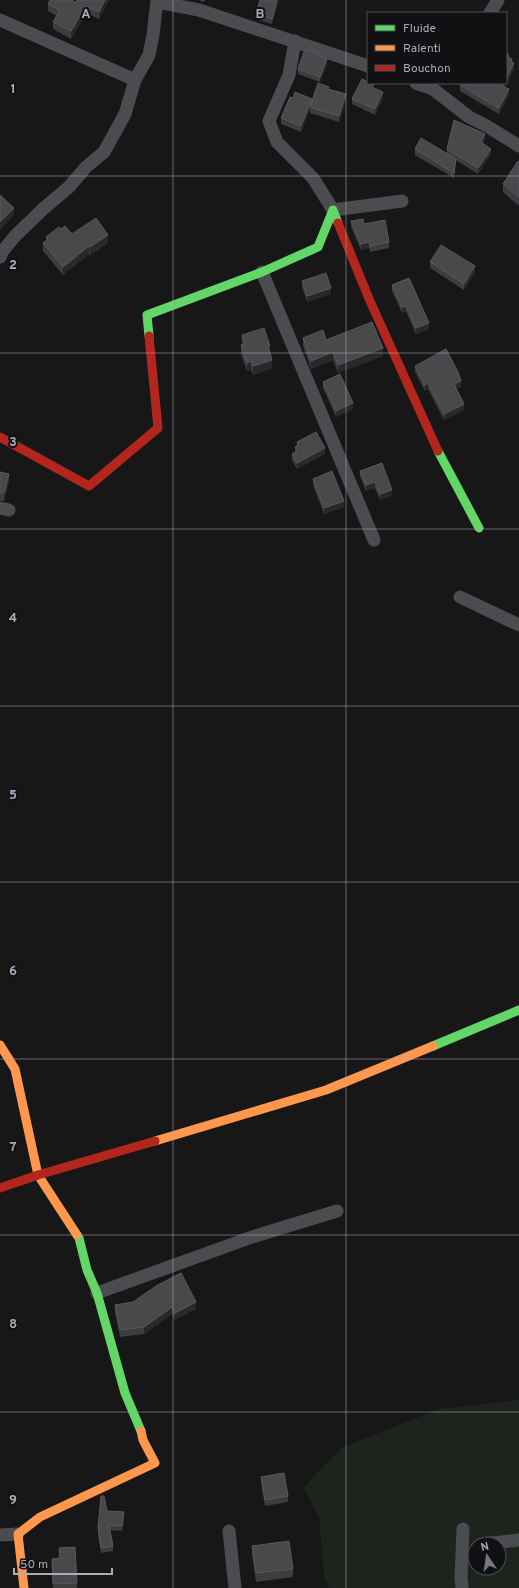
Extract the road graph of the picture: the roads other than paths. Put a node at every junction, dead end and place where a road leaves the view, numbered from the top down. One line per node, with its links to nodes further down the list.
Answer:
1 (498, 0): 3 (street)
2 (157, 1): 5 (street); 7 (street)
3 (491, 12)
4 (0, 20): 7 (street)
5 (296, 42): 6 (street); 12 (street)
6 (367, 66)
7 (135, 80): 13 (street)
8 (423, 84): 9 (street)
9 (436, 86): 10 (street)
10 (519, 146)
11 (402, 201): 12 (street)
12 (333, 210): 14 (street); 16 (street)
13 (0, 257)
14 (262, 272): 15 (street); 17 (street)
15 (0, 437)
16 (479, 528)
17 (374, 540)
18 (460, 597): 19 (street)
19 (519, 625)
20 (519, 1010): 22 (street)
21 (0, 1045): 22 (street)
22 (38, 1175): 23 (street); 25 (street)
23 (0, 1188)
24 (337, 1212): 25 (street)
25 (97, 1293): 28 (street)
26 (463, 1529): 30 (street)
27 (229, 1531): 35 (street)
28 (18, 1534): 29 (street); 34 (street)
29 (0, 1535)
30 (467, 1540)
31 (519, 1540): 32 (street)
32 (507, 1541)
33 (467, 1554): 36 (street)
34 (24, 1588)
35 (235, 1588)
36 (462, 1588)

